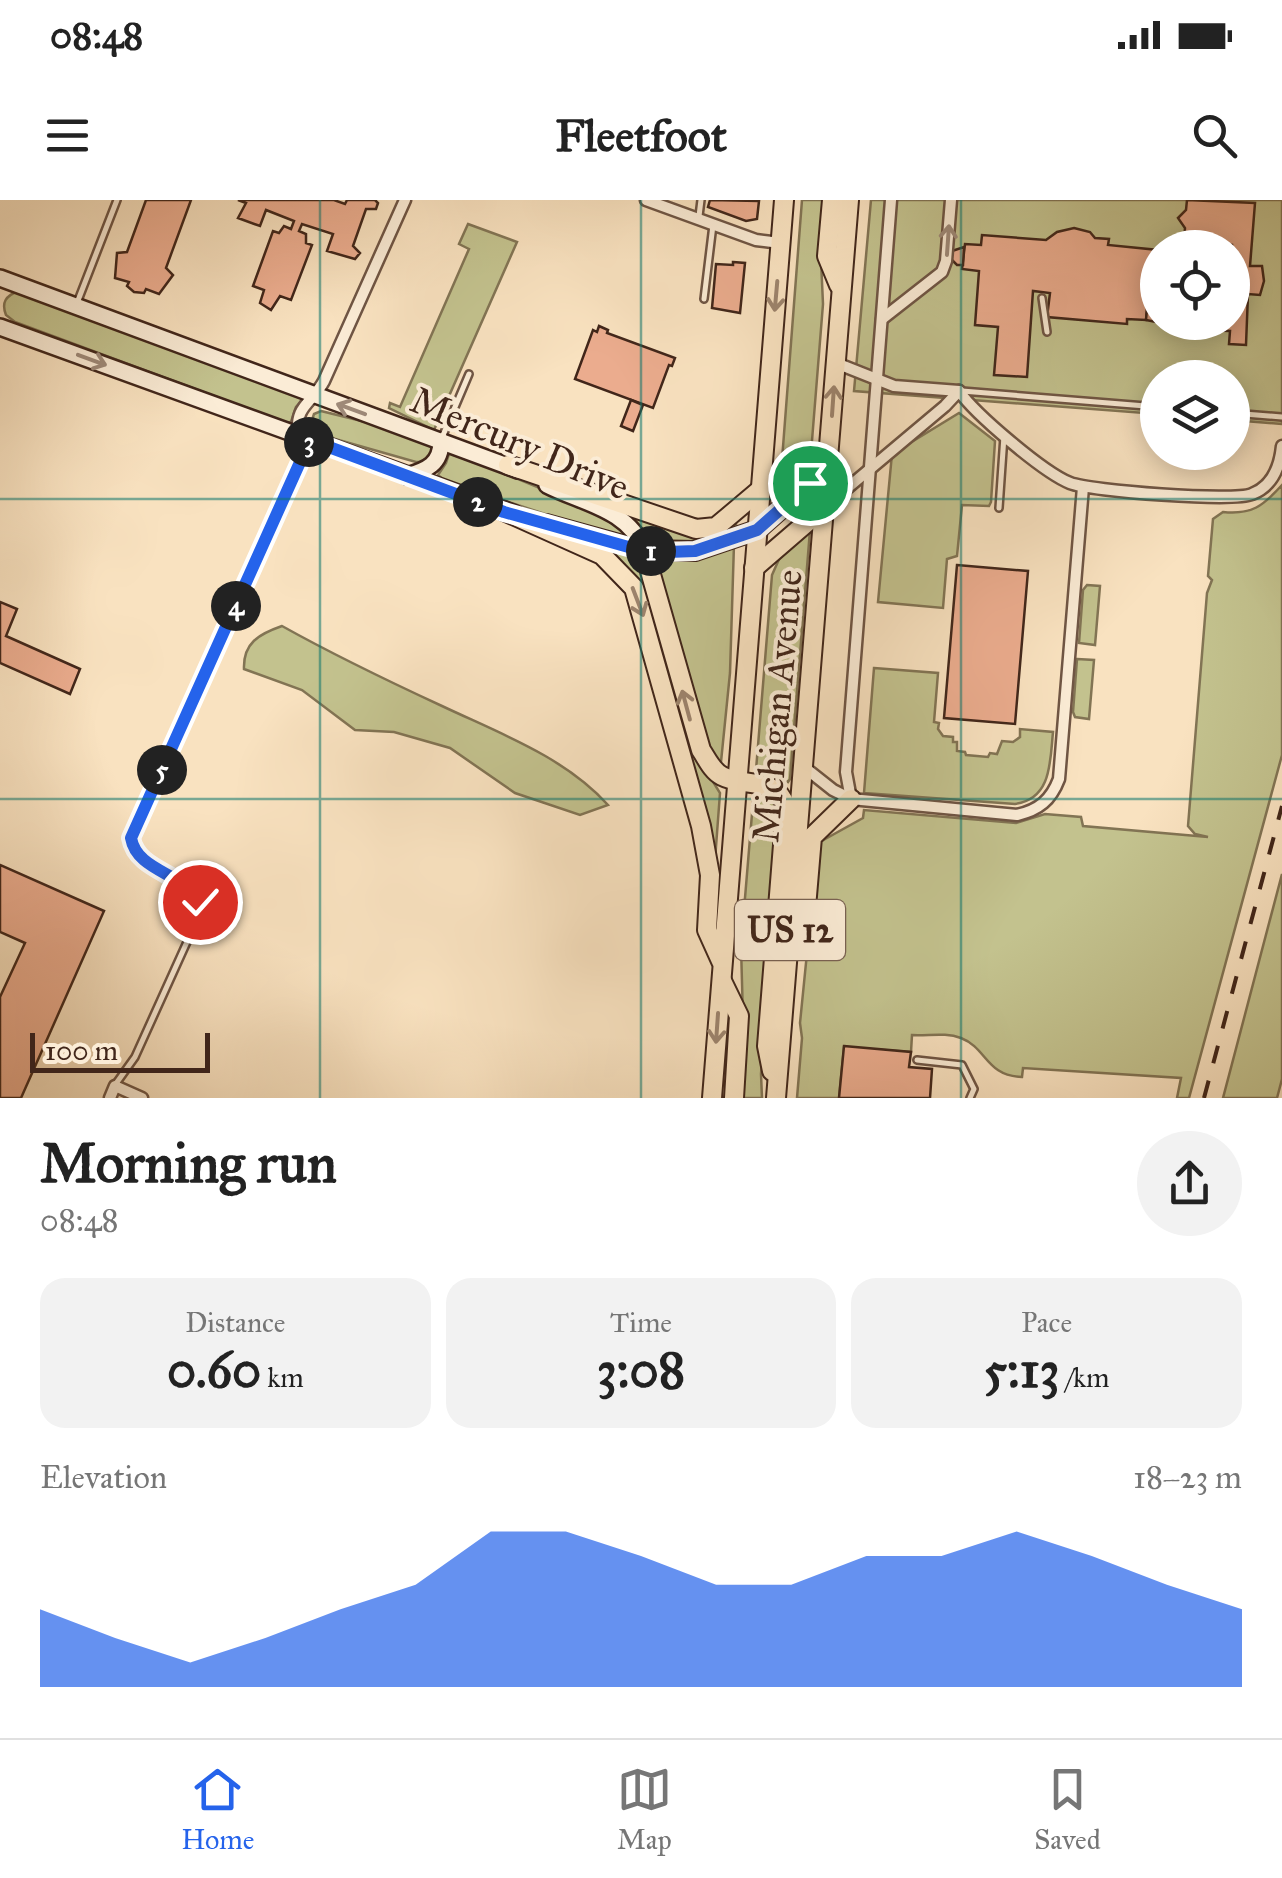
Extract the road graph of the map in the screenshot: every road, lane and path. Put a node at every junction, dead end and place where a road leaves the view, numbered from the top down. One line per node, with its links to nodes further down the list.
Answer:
1 (116, 200): 17 (lane)
2 (646, 200): 10 (street)
3 (700, 200): 10 (lane)
4 (784, 200): 12 (main road, Michigan Avenue / US 12)
5 (832, 200): 14 (main road)
6 (849, 200): 14 (main road, Michigan Avenue / US 12)
7 (891, 200): 18 (street)
8 (950, 200): 18 (street, one-way to 8)
9 (400, 202): 25 (street)
10 (698, 219): 11 (street)
11 (714, 224): 12 (street); 16 (lane)
12 (780, 242): 38 (main road, Michigan Avenue / US 12, one-way to 38)
13 (0, 278): 17 (street, Mercury Drive)
14 (842, 290): 21 (main road, Michigan Avenue / US 12)
15 (1042, 298): 20 (lane)
16 (704, 299)
17 (76, 306): 25 (street, Mercury Drive)
18 (882, 319): 23 (street)
19 (0, 327): 30 (street, Mercury Drive, one-way to 30)
20 (1047, 332)
21 (836, 363): 23 (street); 31 (main road, Michigan Avenue / US 12, one-way to 21)
22 (469, 374): 32 (lane)
23 (877, 382): 24 (street); 35 (street)
24 (959, 391): 26 (lane); 29 (street); 35 (street)
25 (316, 396): 30 (street); 32 (street, Mercury Drive, one-way to 25)
26 (1140, 406)
27 (1250, 414): 28 (lane)
28 (1282, 417)
29 (1004, 435): 37 (street); 40 (lane)
30 (304, 438): 36 (street, Mercury Drive); 51 (lane)
31 (830, 439): 39 (main road, Michigan Avenue / US 12); 42 (main road)
32 (441, 441): 34 (street, Mercury Drive); 36 (street)
33 (1282, 446): 37 (street)
34 (508, 465): 38 (main road); 43 (street, Mercury Drive)
35 (870, 469): 39 (street); 47 (street)
36 (407, 476): 41 (street, Mercury Drive)
37 (1083, 487): 47 (street)
38 (760, 490): 42 (main road, Michigan Avenue / US 12)
39 (826, 506): 44 (main road); 45 (main road, Michigan Avenue / US 12)
40 (998, 508)
41 (504, 512): 43 (street, Mercury Drive); 49 (main road, one-way to 49)
42 (757, 530): 43 (main road); 44 (main road, Michigan Avenue / US 12)
43 (644, 550): 46 (main road, one-way to 43)
44 (754, 568): 46 (main road, Michigan Avenue / US 12)
45 (804, 767): 47 (street); 48 (main road, Michigan Avenue / US 12)
46 (738, 780): 49 (main road, Michigan Avenue / US 12); 52 (main road)
47 (850, 799): 48 (main road)
48 (789, 950): 52 (main road, Michigan Avenue / US 12)
49 (721, 969): 53 (main road, Michigan Avenue / US 12, one-way to 53); 56 (main road)
50 (918, 1060): 57 (lane)
51 (115, 1086): 54 (street); 55 (street)
52 (776, 1095)
53 (712, 1097)
54 (110, 1098)
55 (142, 1098)
56 (734, 1098)
57 (970, 1098)

